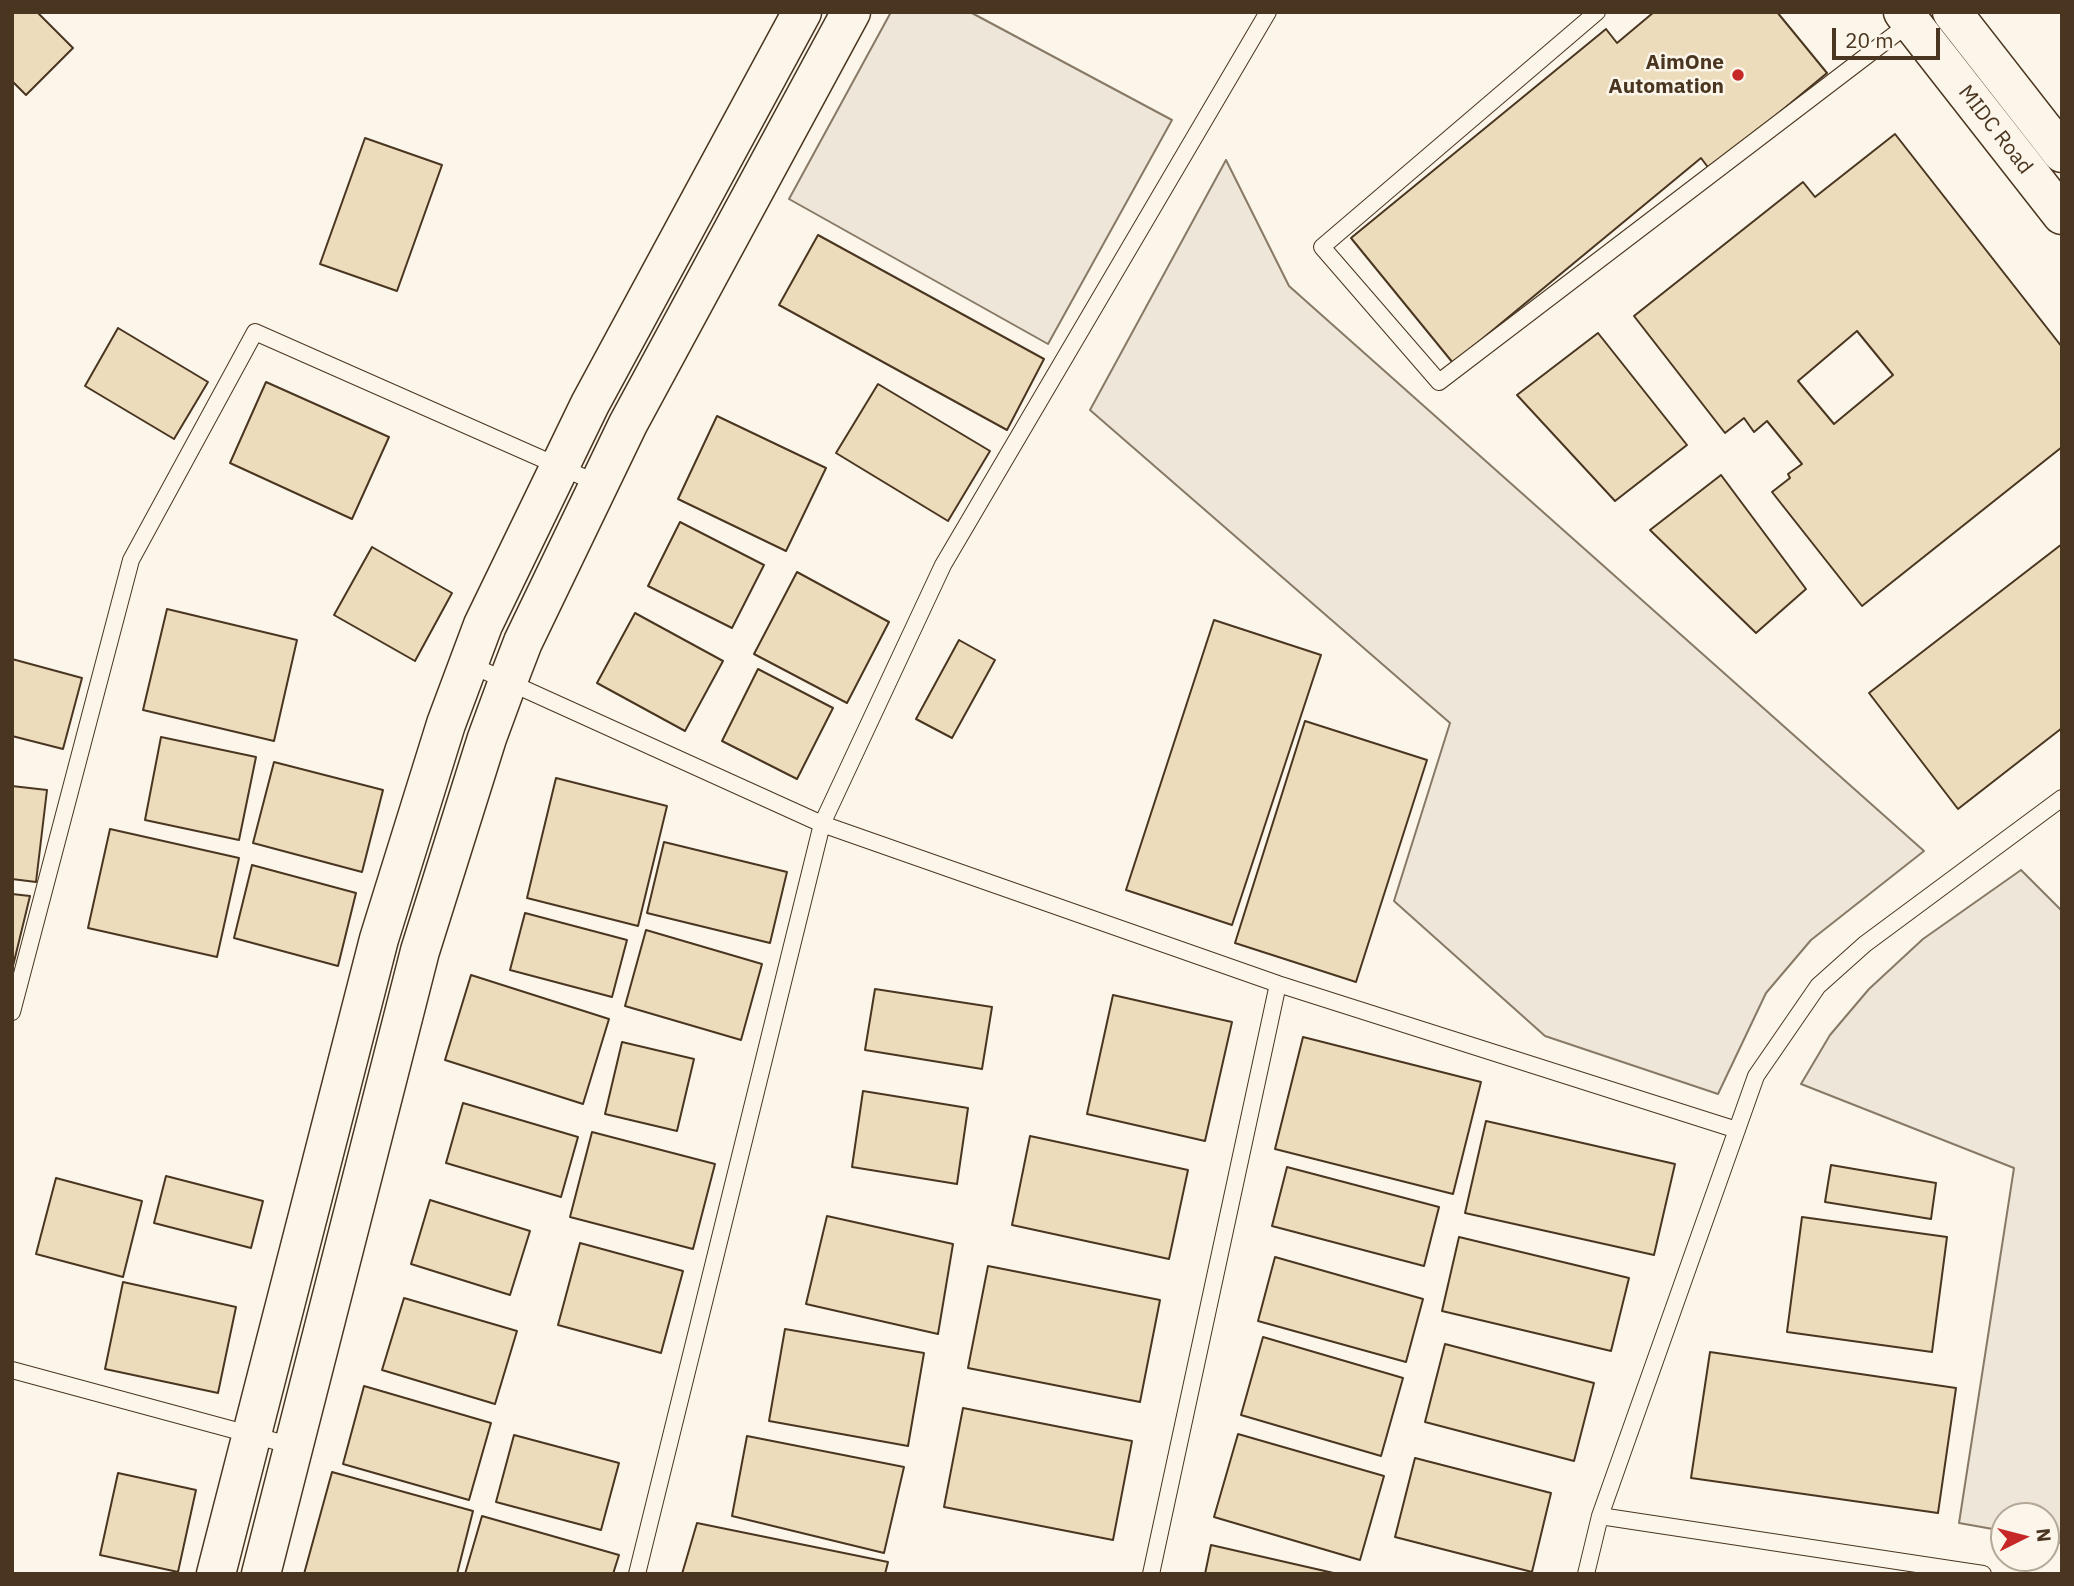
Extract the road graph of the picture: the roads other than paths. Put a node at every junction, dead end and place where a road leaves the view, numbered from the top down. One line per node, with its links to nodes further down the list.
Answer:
1 (802, 12): 9 (main road)
2 (851, 12): 10 (main road)
3 (1268, 12): 14 (lane)
4 (1597, 12): 6 (lane)
5 (1952, 12): 7 (main road, MIDC Road)
6 (1907, 17): 8 (main road, MIDC Road)
7 (2062, 153)
8 (2062, 215)
9 (560, 467): 10 (lane); 11 (main road); 16 (lane)
10 (600, 484): 12 (main road)
11 (469, 664): 12 (lane); 19 (main road)
12 (508, 681): 14 (lane); 20 (main road)
13 (2062, 798): 17 (lane)
14 (822, 824): 15 (lane); 24 (lane)
15 (1278, 984): 17 (lane); 25 (lane)
16 (12, 1012)
17 (1737, 1130): 21 (lane)
18 (12, 1370): 19 (lane)
19 (252, 1434): 20 (lane); 22 (main road)
20 (293, 1446): 23 (main road)
21 (1600, 1516): 26 (lane); 27 (lane)
22 (216, 1574)
23 (261, 1574)
24 (637, 1574)
25 (1151, 1574)
26 (1587, 1574)
27 (1983, 1574)

